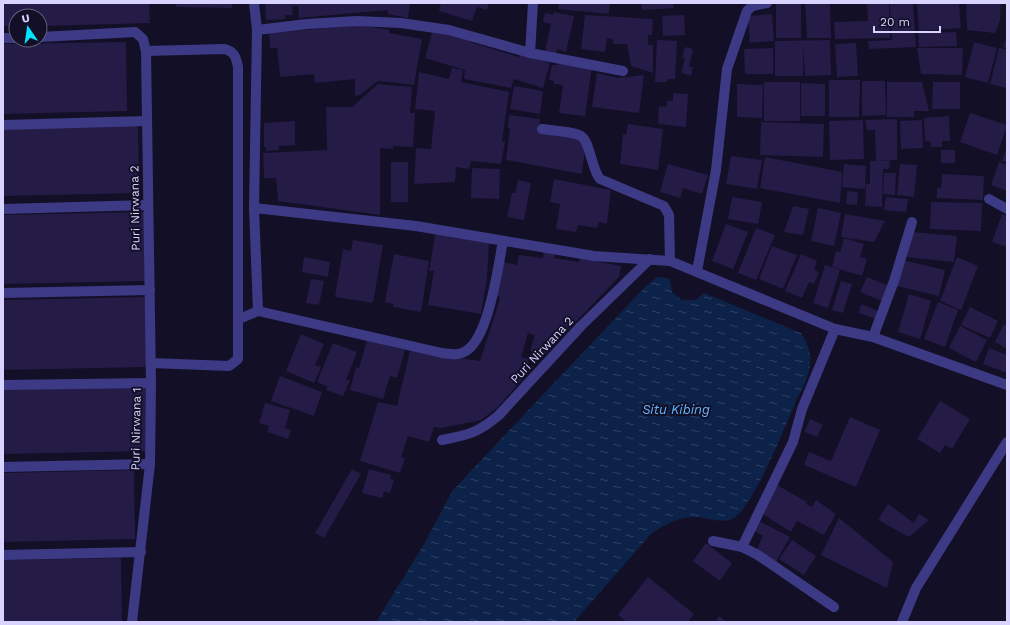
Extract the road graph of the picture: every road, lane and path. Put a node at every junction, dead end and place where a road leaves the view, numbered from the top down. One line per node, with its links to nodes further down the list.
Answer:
1 (254, 3): 4 (street)
2 (533, 3): 7 (street)
3 (767, 3): 21 (street)
4 (257, 30): 7 (street); 14 (street)
5 (48, 37): 6 (street, Puri Nirwana 2)
6 (146, 51): 9 (street, Puri Nirwana 2); 25 (street)
7 (530, 53): 8 (street)
8 (623, 71)
9 (147, 121): 10 (street); 13 (street, Puri Nirwana 2)
10 (3, 125)
11 (542, 129): 20 (street)
12 (989, 199): 16 (street)
13 (148, 206): 15 (street); 22 (street, Puri Nirwana 2)
14 (254, 208): 18 (street); 24 (street)
15 (3, 209)
16 (1007, 209)
17 (912, 222): 27 (street)
18 (503, 241): 19 (street); 24 (street)
19 (650, 259): 20 (street); 32 (street, Puri Nirwana 2)
20 (670, 261): 21 (street)
21 (697, 271): 26 (street)
22 (150, 290): 23 (street); 28 (street, Puri Nirwana 2)
23 (3, 293)
24 (258, 311): 25 (street)
25 (239, 319): 28 (street)
26 (835, 329): 27 (street); 37 (street)
27 (873, 338): 31 (street)
28 (151, 363): 29 (street, Puri Nirwana 2)
29 (151, 383): 30 (street, Puri Nirwana 1); 34 (street, Puri Nirwana 1)
30 (3, 385)
31 (1007, 385)
32 (442, 440)
33 (1007, 442): 42 (street)
34 (150, 464): 35 (street); 38 (street, Puri Nirwana 1)
35 (3, 468)
36 (714, 541): 37 (street)
37 (742, 548): 40 (street)
38 (141, 552): 39 (street); 41 (street, Puri Nirwana 1)
39 (3, 555)
40 (834, 607)
41 (132, 622)
42 (902, 622)

